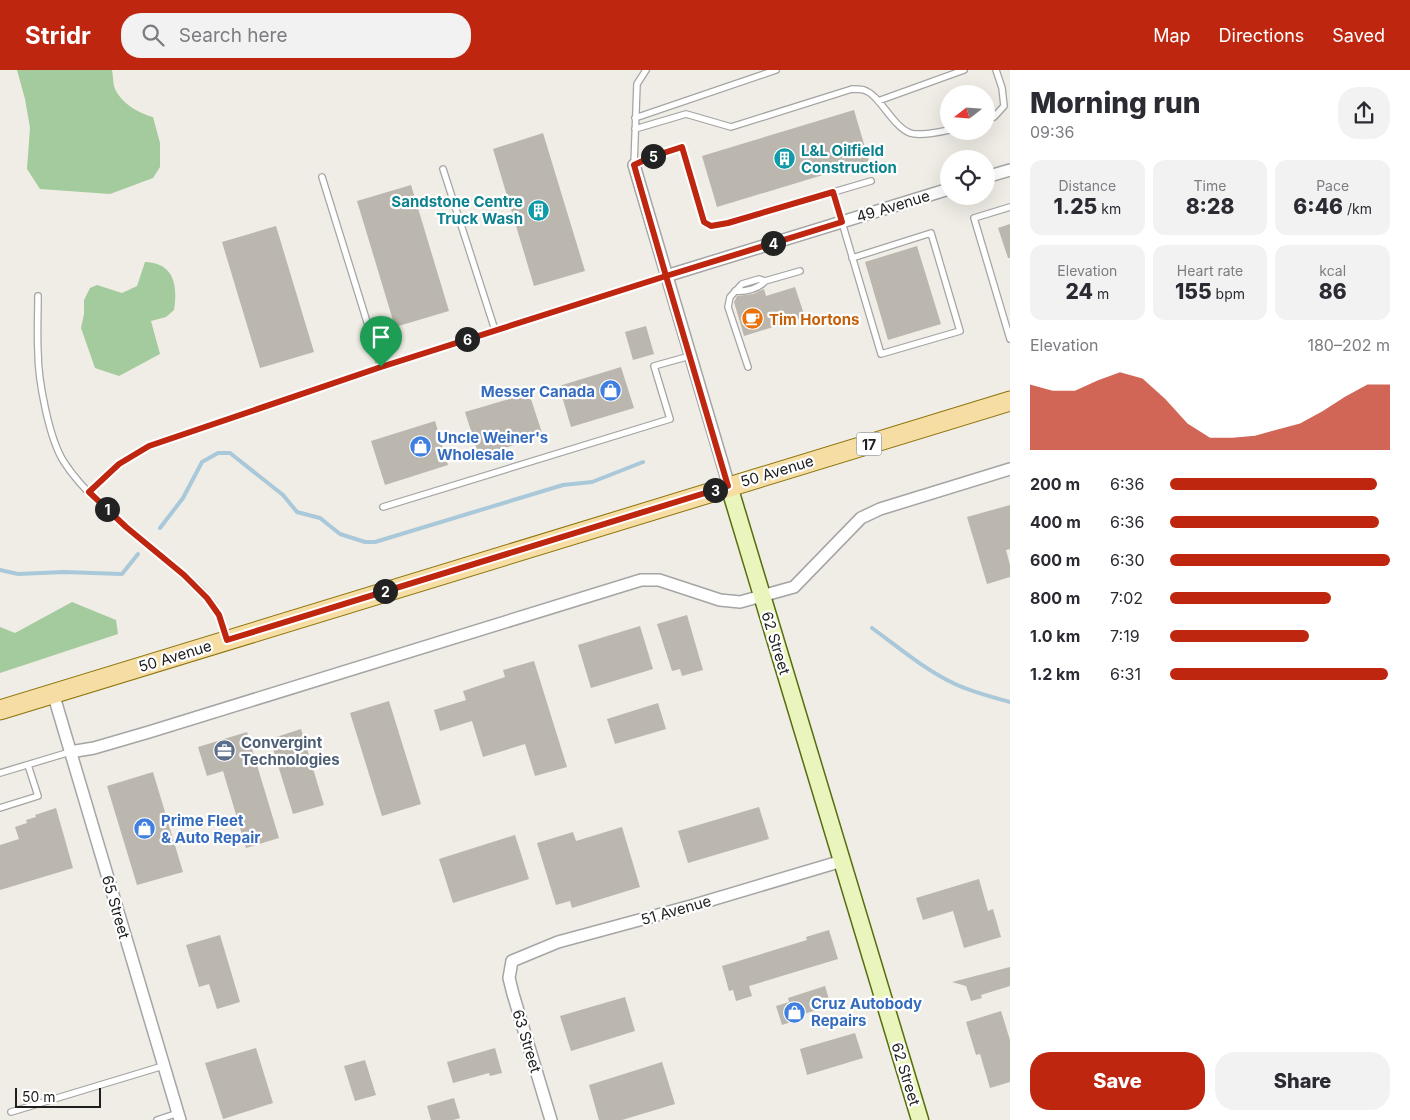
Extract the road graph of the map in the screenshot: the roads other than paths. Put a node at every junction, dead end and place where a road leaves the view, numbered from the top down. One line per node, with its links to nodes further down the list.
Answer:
1 (646, 70): 7 (lane)
2 (776, 70): 7 (lane)
3 (964, 70): 5 (lane)
4 (996, 70): 6 (lane)
5 (878, 101): 8 (lane); 9 (lane)
6 (995, 116)
7 (635, 118): 8 (lane)
8 (635, 129): 10 (lane)
9 (940, 132)
10 (634, 165): 17 (lane); 22 (street, 62 Street)
11 (443, 169): 26 (lane)
12 (1010, 170): 13 (street)
13 (995, 174)
14 (322, 177): 29 (lane)
15 (870, 181): 17 (lane)
16 (940, 191): 19 (street, 49 Avenue)
17 (833, 192): 19 (lane)
18 (1010, 207): 25 (lane)
19 (842, 222): 20 (lane); 22 (street, 49 Avenue)
20 (852, 258): 20 (lane)
21 (800, 271): 30 (lane)
22 (666, 276): 26 (lane); 28 (street, 62 Street)
23 (38, 296): 34 (lane)
24 (1010, 306): 25 (lane)
25 (1002, 308): 27 (lane)
26 (495, 330): 29 (lane)
27 (1010, 339)
28 (690, 356): 33 (street, 62 Street); 35 (lane)
29 (381, 367): 34 (lane)
30 (748, 367)
31 (1010, 401): 33 (main road, 50 Avenue / 17)
32 (1010, 469): 36 (street)
33 (728, 486): 36 (main road, 62 Street); 37 (main road, 50 Avenue / 17)
34 (89, 492): 37 (lane)
35 (383, 507)
36 (762, 596): 40 (street); 44 (main road, 62 Street)
37 (227, 640): 38 (main road, 50 Avenue / 17)
38 (53, 693): 39 (main road, 50 Avenue / 17); 40 (street, 65 Street)
39 (0, 710)
40 (70, 752): 41 (lane); 46 (street, 65 Street)
41 (28, 765): 42 (lane); 43 (lane)
42 (0, 773)
43 (0, 808)
44 (842, 861): 45 (street, 51 Avenue); 51 (main road, 62 Street)
45 (512, 960): 50 (street, 63 Street)
46 (164, 1066): 47 (lane); 48 (street, 65 Street)
47 (11, 1112)
48 (179, 1117): 49 (lane)
49 (157, 1120)
50 (551, 1120)
51 (920, 1120)

